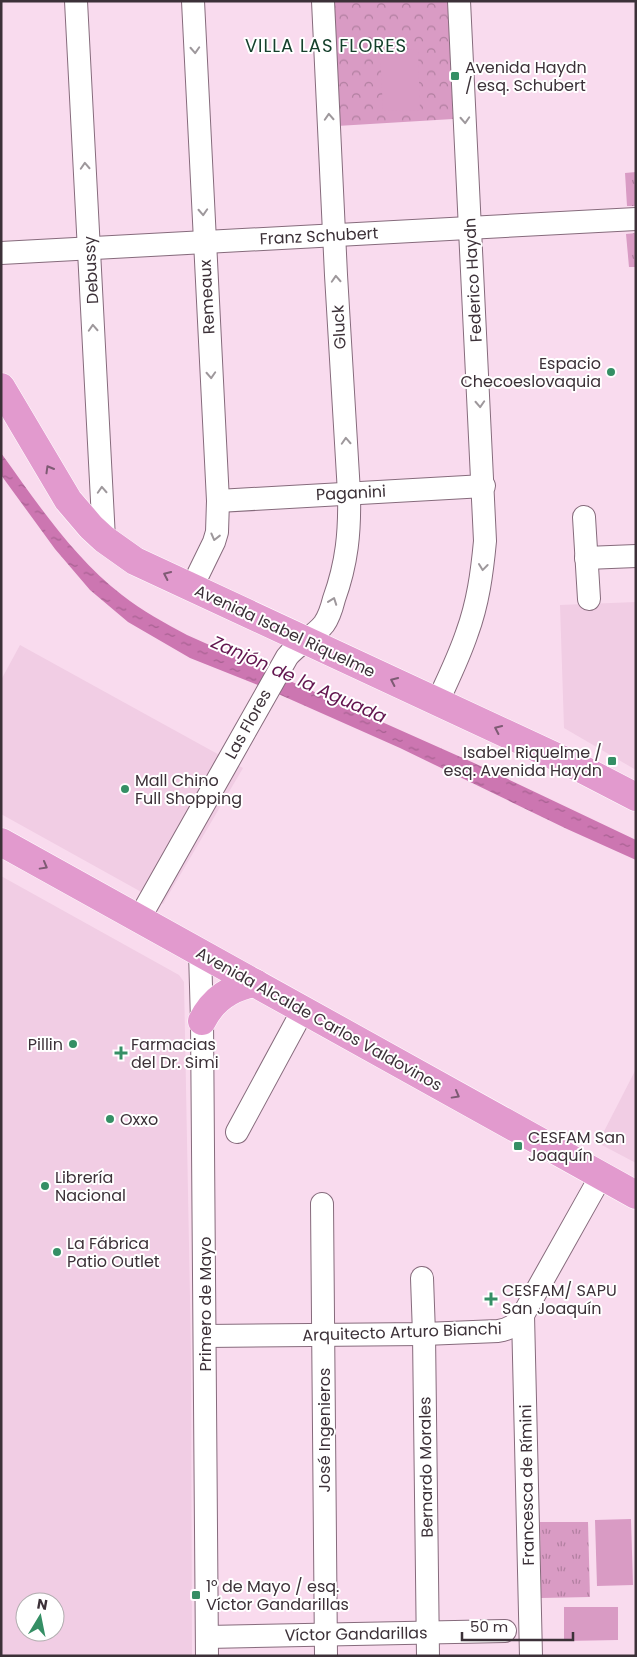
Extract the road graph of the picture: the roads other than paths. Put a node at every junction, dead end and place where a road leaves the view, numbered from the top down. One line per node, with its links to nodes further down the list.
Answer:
1 (76, 1): 9 (street, Debussy, one-way to 1)
2 (193, 1): 8 (street, Remeaux, one-way to 8)
3 (324, 1): 7 (street, Gluck, one-way to 3)
4 (459, 1): 6 (street, Federico Haydn, one-way to 6)
5 (636, 219): 6 (street, Franz Schubert)
6 (470, 227): 7 (street, Franz Schubert); 12 (street, Federico Haydn, one-way to 12)
7 (334, 235): 8 (street, Franz Schubert); 13 (street, Gluck, one-way to 7)
8 (205, 242): 9 (street, Franz Schubert); 14 (street, Remeaux, one-way to 14)
9 (89, 248): 10 (street, Franz Schubert); 16 (street, Debussy, one-way to 9)
10 (1, 253)
11 (1, 387): 16 (main road, Avenida Isabel Riquelme, one-way to 11)
12 (484, 486): 13 (street, Paganini); 22 (street, Federico Haydn, one-way to 22)
13 (349, 493): 14 (street, Paganini); 21 (street, Gluck, one-way to 13)
14 (218, 502): 19 (street, Remeaux, one-way to 19)
15 (584, 517): 18 (street)
16 (104, 539): 19 (main road, Avenida Isabel Riquelme, one-way to 16)
17 (636, 556): 18 (street)
18 (586, 558): 20 (street)
19 (192, 588): 21 (main road, Avenida Isabel Riquelme)
20 (589, 599)
21 (306, 640): 22 (main road, Avenida Isabel Riquelme, one-way to 21); 25 (street, Las Flores)
22 (438, 701): 23 (main road, Avenida Isabel Riquelme, one-way to 22)
23 (636, 797)
24 (1, 842): 25 (main road, Avenida Alcalde Carlos Valdovinos, one-way to 25)
25 (139, 919): 26 (main road, Avenida Alcalde Carlos Valdovinos)
26 (200, 952): 27 (main road, Avenida Alcalde Carlos Valdovinos); 29 (street, Primero de Mayo)
27 (255, 983): 28 (main road, Avenida Alcalde Carlos Valdovinos); 29 (main road)
28 (303, 1010): 30 (street); 31 (main road, Avenida Alcalde Carlos Valdovinos, one-way to 31)
29 (202, 1021): 38 (street, Primero de Mayo)
30 (238, 1132)
31 (602, 1176): 32 (main road, Avenida Alcalde Carlos Valdovinos); 35 (street, Arquitecto Arturo Bianchi)
32 (636, 1195)
33 (322, 1204): 37 (street, José Ingenieros)
34 (422, 1278): 36 (street, Bernardo Morales)
35 (523, 1315): 36 (street, Arquitecto Arturo Bianchi); 44 (street, Francesca de Rímini)
36 (424, 1334): 37 (street, Arquitecto Arturo Bianchi); 40 (street, Bernardo Morales)
37 (323, 1335): 38 (street, Arquitecto Arturo Bianchi); 41 (street, José Ingenieros)
38 (205, 1336): 42 (street, Primero de Mayo)
39 (504, 1631): 40 (street, Víctor Gandarillas)
40 (428, 1633): 41 (street, Víctor Gandarillas); 43 (street, Bernardo Morales)
41 (326, 1645): 42 (street, Víctor Gandarillas)
42 (207, 1646)
43 (428, 1656)
44 (531, 1656)

